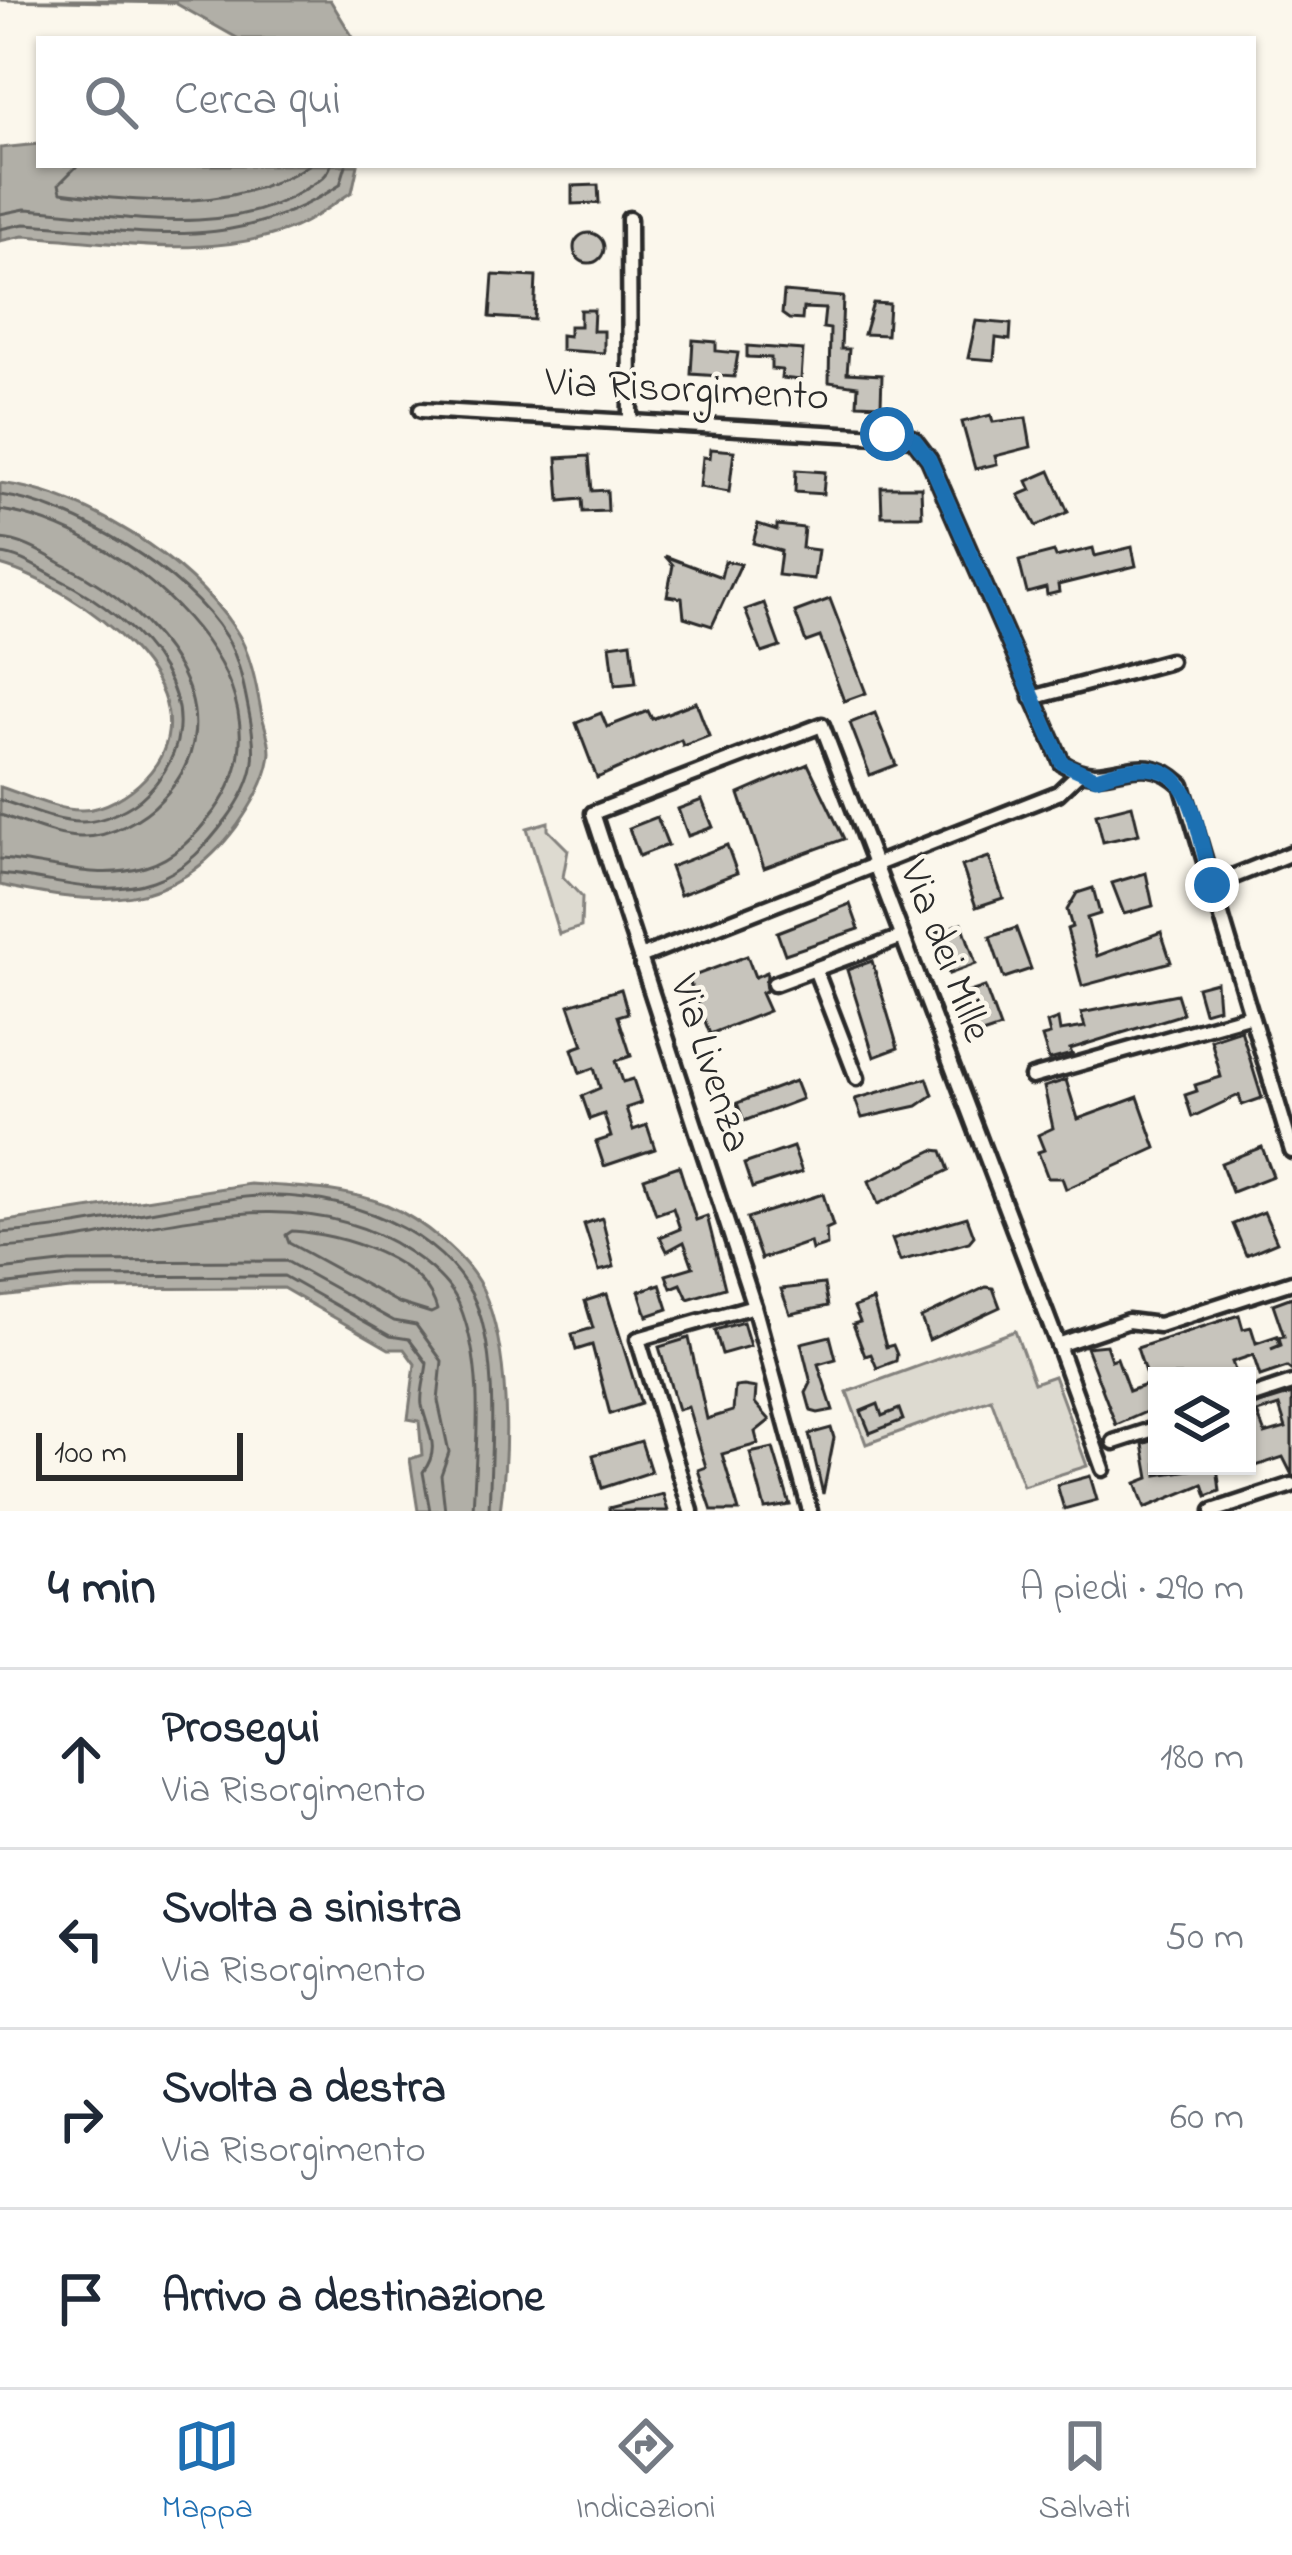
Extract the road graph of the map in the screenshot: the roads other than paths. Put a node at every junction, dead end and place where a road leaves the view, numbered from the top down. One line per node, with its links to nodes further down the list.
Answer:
1 (629, 219): 3 (street)
2 (421, 410): 3 (street, Via Risorgimento)
3 (630, 421): 5 (street, Via Risorgimento)
4 (1171, 661): 5 (street)
5 (1032, 698): 6 (street, Via Risorgimento)
6 (1078, 774): 8 (street, Via Livenza); 9 (street)
7 (1292, 853): 9 (street)
8 (875, 867): 10 (street, Via dei Mille); 11 (street, Via Livenza); 11 (street, Via dei Mille)
9 (1212, 885): 14 (street)
10 (902, 937): 12 (street, Via Livenza); 22 (street, Via dei Mille)
11 (640, 957): 21 (street, Via Livenza)
12 (815, 968): 13 (street, Via Livenza); 16 (street)
13 (774, 984)
14 (1248, 1016): 15 (street); 18 (street)
15 (1032, 1077)
16 (857, 1078)
17 (1292, 1101): 18 (street)
18 (1276, 1108): 19 (street)
19 (1292, 1151)
20 (1292, 1282): 22 (street)
21 (754, 1306): 29 (street); 30 (street, Via Livenza)
22 (1058, 1345): 27 (street, Via dei Mille)
23 (1292, 1383): 24 (street)
24 (1256, 1395)
25 (1148, 1431): 26 (street)
26 (1114, 1442)
27 (1103, 1469)
28 (1292, 1485): 31 (street)
29 (691, 1511)
30 (810, 1511)
31 (1213, 1511)

